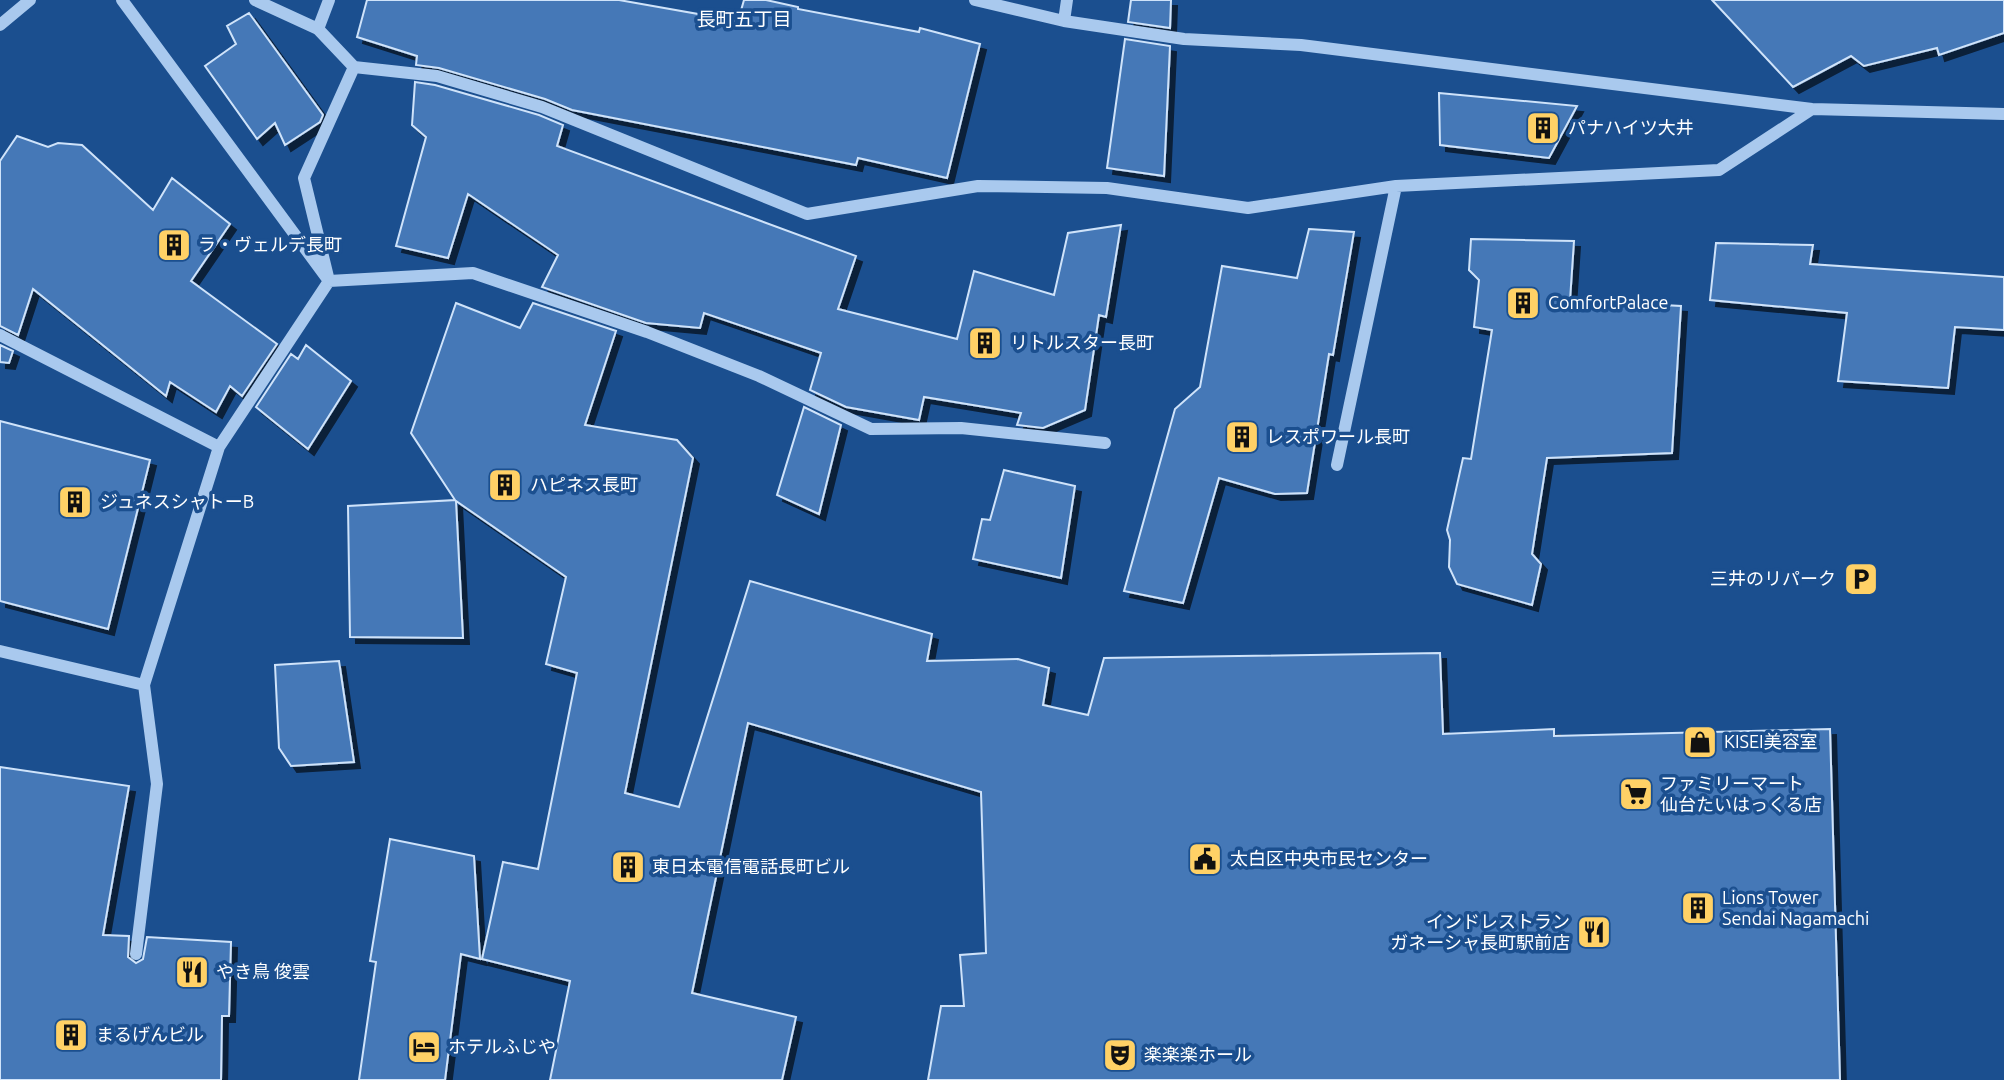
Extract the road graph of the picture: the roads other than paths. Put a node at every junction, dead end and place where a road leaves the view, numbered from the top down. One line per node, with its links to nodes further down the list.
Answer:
1 (30, 0): 8 (street)
2 (122, 0): 14 (street)
3 (255, 0): 9 (street)
4 (329, 0): 9 (street)
5 (975, 0): 7 (street)
6 (1068, 0): 7 (street)
7 (1064, 21): 11 (street)
8 (0, 25)
9 (318, 29): 10 (street)
10 (354, 67): 13 (street); 14 (street)
11 (1812, 109): 12 (street); 13 (street)
12 (2004, 114)
13 (1396, 186): 18 (street)
14 (329, 281): 16 (street); 17 (street)
15 (0, 335): 17 (street)
16 (1105, 443)
17 (219, 447): 20 (street)
18 (1337, 465)
19 (0, 651): 20 (street)
20 (144, 685): 21 (street)
21 (136, 954)

